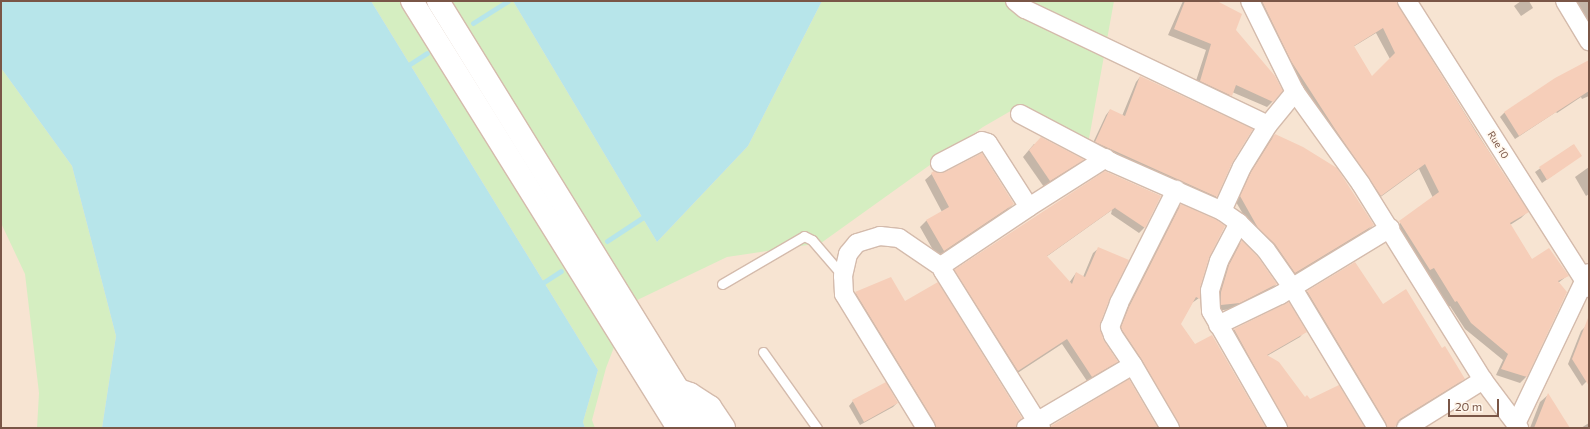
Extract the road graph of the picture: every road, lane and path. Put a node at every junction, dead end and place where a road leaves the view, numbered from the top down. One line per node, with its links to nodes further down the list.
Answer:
1 (412, 1): 30 (main road)
2 (438, 1): 27 (main road)
3 (1016, 1): 10 (street)
4 (1250, 1): 8 (street)
5 (1406, 1): 20 (street, Rue 10)
6 (1565, 1): 7 (street)
7 (1589, 41)
8 (1295, 92): 10 (street); 17 (street)
9 (1020, 114): 11 (street)
10 (1268, 125): 15 (street)
11 (1106, 158): 13 (street); 14 (street)
12 (940, 163): 14 (street)
13 (1176, 190): 15 (street); 25 (street)
14 (1029, 207): 18 (street)
15 (1222, 211): 16 (street)
16 (1239, 223): 22 (street); 23 (street)
17 (1390, 228): 22 (street); 26 (street)
18 (943, 268): 19 (street); 28 (street)
19 (843, 276): 21 (lane); 34 (street)
20 (1587, 280): 29 (street)
21 (722, 284)
22 (1292, 287): 23 (street); 37 (street)
23 (1218, 325): 36 (street)
24 (763, 352): 33 (lane)
25 (1133, 366): 28 (street); 35 (street)
26 (1483, 380): 29 (street); 38 (street)
27 (679, 390): 31 (main road); 32 (main road)
28 (1034, 426)
29 (1517, 426)
30 (678, 428)
31 (702, 428)
32 (724, 428)
33 (817, 428)
34 (926, 428)
35 (1170, 428)
36 (1278, 428)
37 (1377, 428)
38 (1406, 428)

